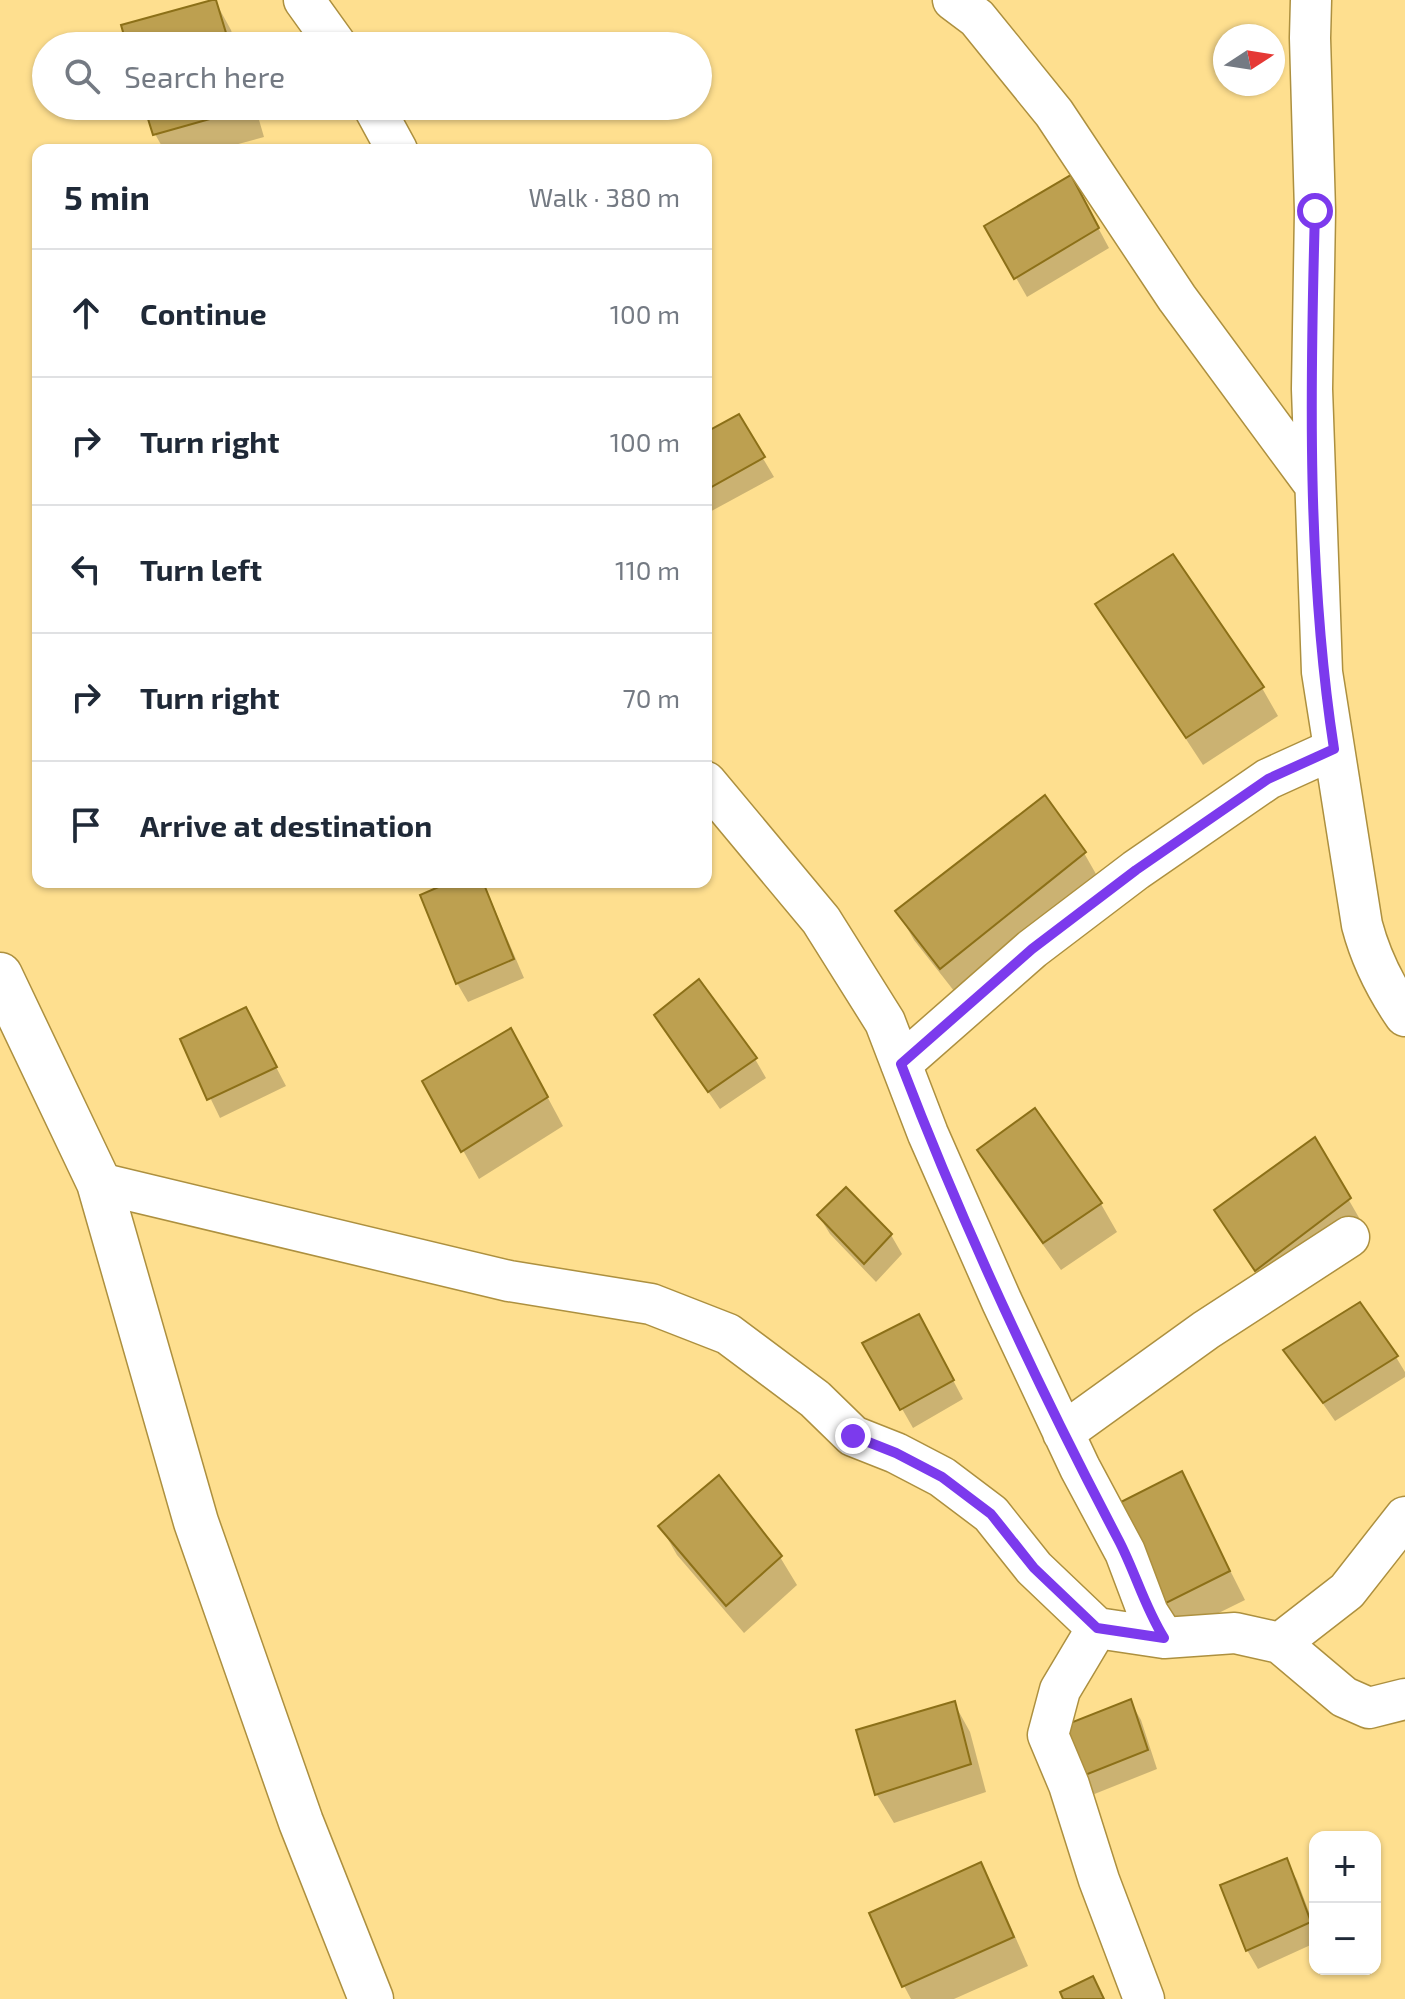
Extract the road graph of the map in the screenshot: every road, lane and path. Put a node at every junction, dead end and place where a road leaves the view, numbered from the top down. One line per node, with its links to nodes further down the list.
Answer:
1 (304, 0): 4 (street)
2 (953, 0): 7 (street)
3 (1311, 0): 7 (street)
4 (327, 32)
5 (381, 120): 6 (street)
6 (394, 144)
7 (1314, 484): 8 (street)
8 (1334, 749): 11 (street); 12 (street)
9 (712, 789): 12 (street)
10 (0, 975): 13 (street)
11 (1405, 1016)
12 (901, 1064): 15 (street)
13 (99, 1183): 17 (street); 22 (street)
14 (1349, 1237): 15 (street)
15 (1063, 1433): 18 (street)
16 (1405, 1517): 19 (street)
17 (1097, 1628): 18 (street); 23 (street)
18 (1164, 1638): 19 (street)
19 (1280, 1643): 20 (street)
20 (1387, 1704): 21 (street)
21 (1405, 1729)
22 (371, 1999)
23 (1144, 1999)

